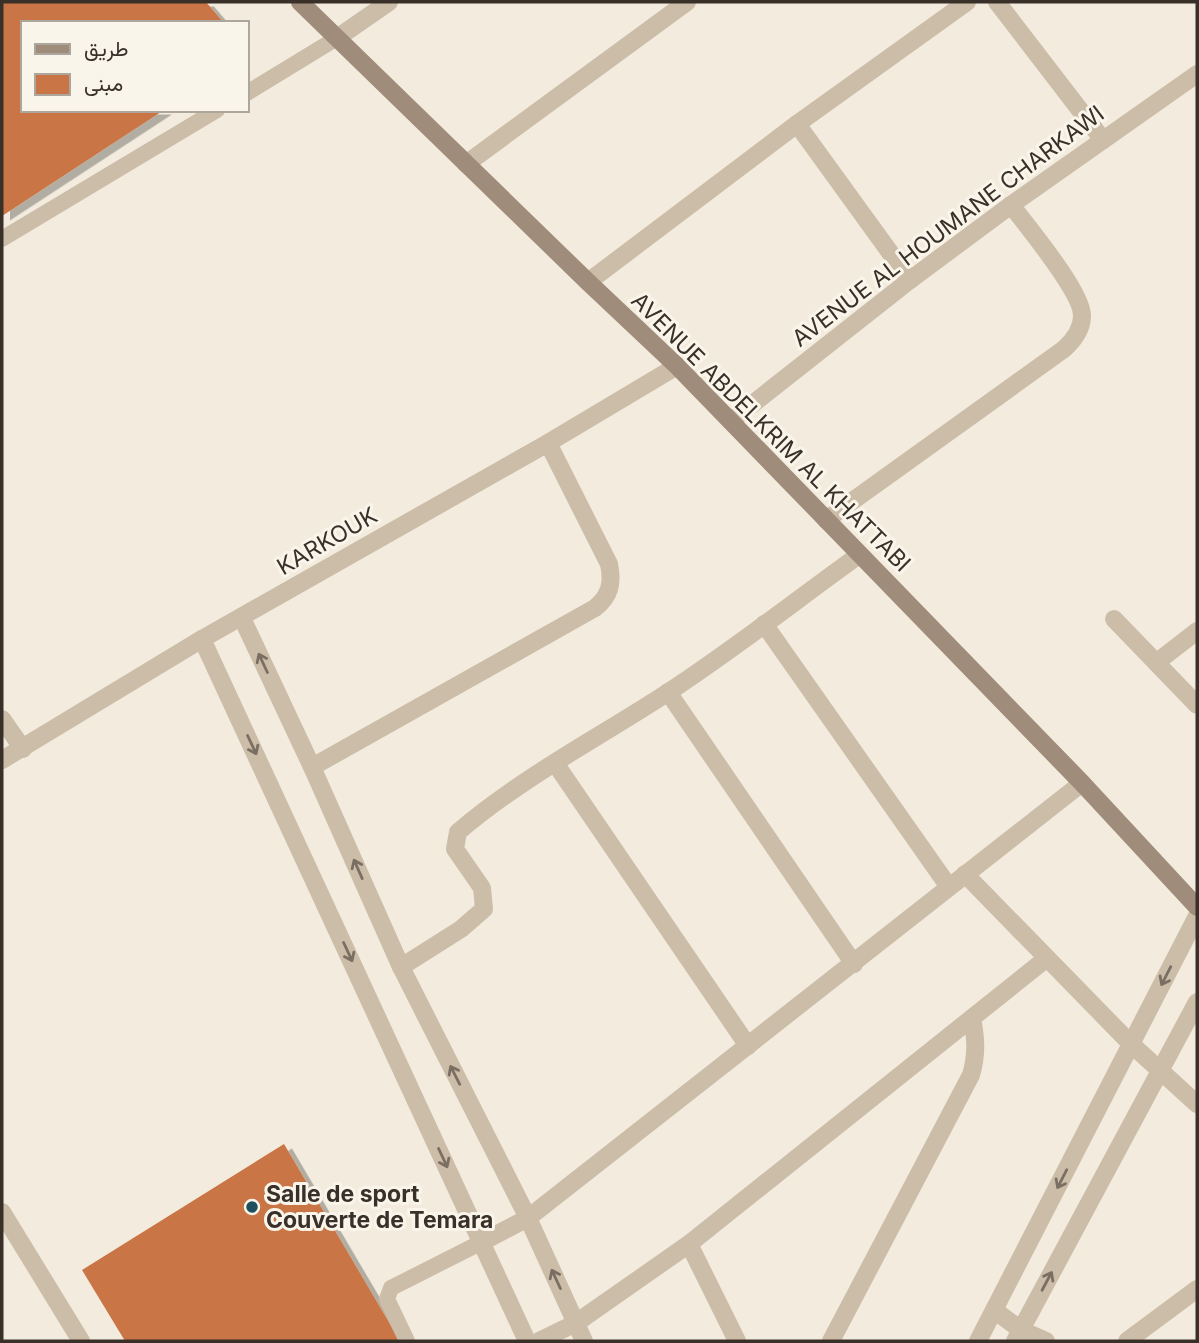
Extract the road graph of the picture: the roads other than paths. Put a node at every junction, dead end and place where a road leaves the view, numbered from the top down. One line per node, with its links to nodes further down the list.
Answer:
1 (300, 2): 6 (main road, AVENUE ABDELKRIM AL KHATTABI)
2 (389, 2): 6 (street)
3 (687, 2): 12 (street)
4 (967, 2): 10 (street)
5 (997, 2): 11 (street)
6 (338, 38): 8 (lane); 12 (main road, AVENUE ABDELKRIM AL KHATTABI)
7 (1197, 74): 11 (street, AVENUE AL HOUMANE CHARKAWI)
8 (248, 92)
9 (215, 112): 14 (lane)
10 (797, 124): 15 (street); 16 (street)
11 (1103, 140): 13 (street, AVENUE AL HOUMANE CHARKAWI)
12 (466, 164): 16 (main road, AVENUE ABDELKRIM AL KHATTABI)
13 (1011, 205): 15 (street, AVENUE AL HOUMANE CHARKAWI); 20 (street)
14 (2, 239)
15 (910, 281): 18 (street, AVENUE AL HOUMANE CHARKAWI)
16 (588, 282): 17 (main road, AVENUE ABDELKRIM AL KHATTABI)
17 (677, 366): 18 (main road, AVENUE ABDELKRIM AL KHATTABI); 19 (street, KARKOUK)
18 (731, 421): 20 (main road, AVENUE ABDELKRIM AL KHATTABI)
19 (548, 443): 22 (street, KARKOUK); 34 (street)
20 (825, 520): 21 (main road, AVENUE ABDELKRIM AL KHATTABI)
21 (859, 555): 24 (street); 35 (main road, AVENUE ABDELKRIM AL KHATTABI)
22 (242, 618): 26 (street, KARKOUK); 34 (street, one-way to 22)
23 (1114, 620): 27 (street)
24 (764, 624): 28 (street); 37 (street)
25 (1197, 631): 27 (street)
26 (202, 639): 31 (street, KARKOUK); 51 (street, one-way to 51)
27 (1157, 662): 29 (street)
28 (668, 692): 33 (street); 41 (street)
29 (1197, 705)
30 (2, 719): 31 (street)
31 (23, 749): 32 (street, KARKOUK)
32 (2, 760)
33 (555, 763): 42 (street); 46 (street)
34 (312, 767): 42 (street, one-way to 34)
35 (1082, 783): 36 (street); 38 (main road, AVENUE ABDELKRIM AL KHATTABI)
36 (965, 874): 37 (street); 40 (street)
37 (949, 887): 41 (street)
38 (1197, 906)
39 (1197, 916): 45 (street, one-way to 45)
40 (1047, 958): 44 (street); 45 (street)
41 (854, 964): 46 (street)
42 (401, 967): 50 (street, one-way to 42)
43 (1197, 1002): 47 (street)
44 (972, 1018): 52 (street); 63 (street)
45 (1131, 1044): 47 (street); 54 (street, one-way to 54)
46 (748, 1046): 50 (street)
47 (1161, 1070): 48 (street); 56 (street, one-way to 47)
48 (1197, 1104)
49 (2, 1212): 57 (street)
50 (528, 1218): 51 (street); 55 (street, one-way to 50)
51 (482, 1242): 58 (lane); 59 (street)
52 (689, 1244): 55 (street); 62 (street)
53 (1197, 1289): 66 (street)
54 (994, 1310): 56 (street); 64 (street)
55 (576, 1323): 60 (street); 61 (street)
56 (1018, 1336): 65 (street)
57 (81, 1341)
58 (407, 1341)
59 (527, 1341)
60 (539, 1341)
61 (584, 1341)
62 (737, 1341)
63 (831, 1341)
64 (978, 1341)
65 (1045, 1341)
66 (1127, 1341)

